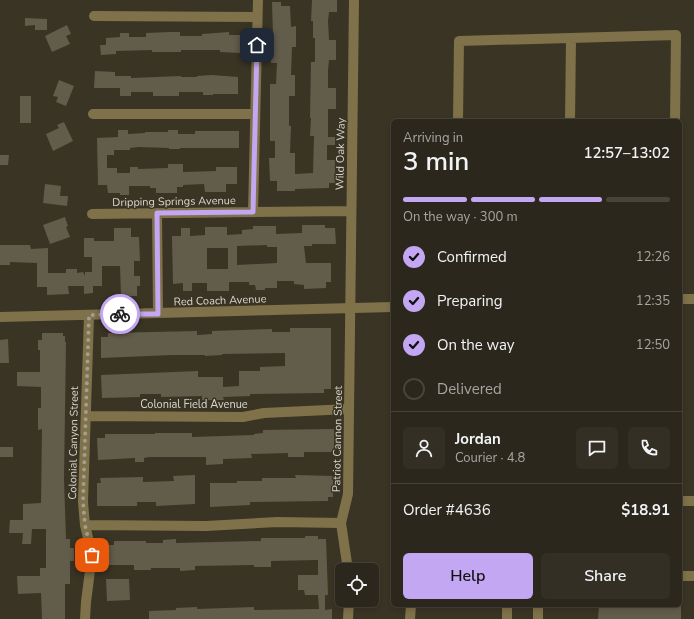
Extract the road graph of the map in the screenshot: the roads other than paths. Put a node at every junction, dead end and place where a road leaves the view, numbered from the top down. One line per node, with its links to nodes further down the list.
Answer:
1 (258, 0): 4 (street)
2 (354, 0): 11 (street, Wild Oak Way)
3 (94, 16): 4 (street)
4 (258, 17): 7 (street)
5 (571, 38): 8 (street); 9 (street); 10 (street)
6 (93, 114): 7 (street)
7 (255, 114): 12 (street)
8 (458, 119)
9 (570, 119)
10 (675, 119)
11 (352, 211): 12 (street, Dripping Springs Avenue); 18 (street, Wild Oak Way)
12 (253, 212): 13 (street, Dripping Springs Avenue)
13 (157, 213): 14 (street, Dripping Springs Avenue); 19 (street)
14 (92, 214)
15 (682, 299): 16 (street)
16 (694, 299)
17 (391, 306): 18 (street, Red Coach Avenue)
18 (350, 308): 19 (street, Red Coach Avenue); 22 (street, Patriot Cannon Street)
19 (158, 314): 20 (street, Red Coach Avenue)
20 (89, 315): 21 (street, Red Coach Avenue); 23 (street, Colonial Canyon Street)
21 (0, 317)
22 (349, 409): 23 (street, Colonial Field Avenue); 26 (street, Patriot Cannon Street)
23 (86, 416): 27 (street, Colonial Canyon Street)
24 (682, 501): 25 (street)
25 (694, 501)
26 (341, 523): 27 (street); 28 (street, Patriot Cannon Street)
27 (85, 525): 35 (street, Colonial Canyon Street)
28 (347, 563)
29 (682, 576): 30 (street)
30 (694, 576)
31 (349, 607): 36 (street)
32 (410, 607): 37 (street)
33 (507, 607): 38 (street)
34 (538, 607): 39 (street)
35 (85, 619)
36 (348, 619)
37 (410, 619)
38 (507, 619)
39 (538, 619)

